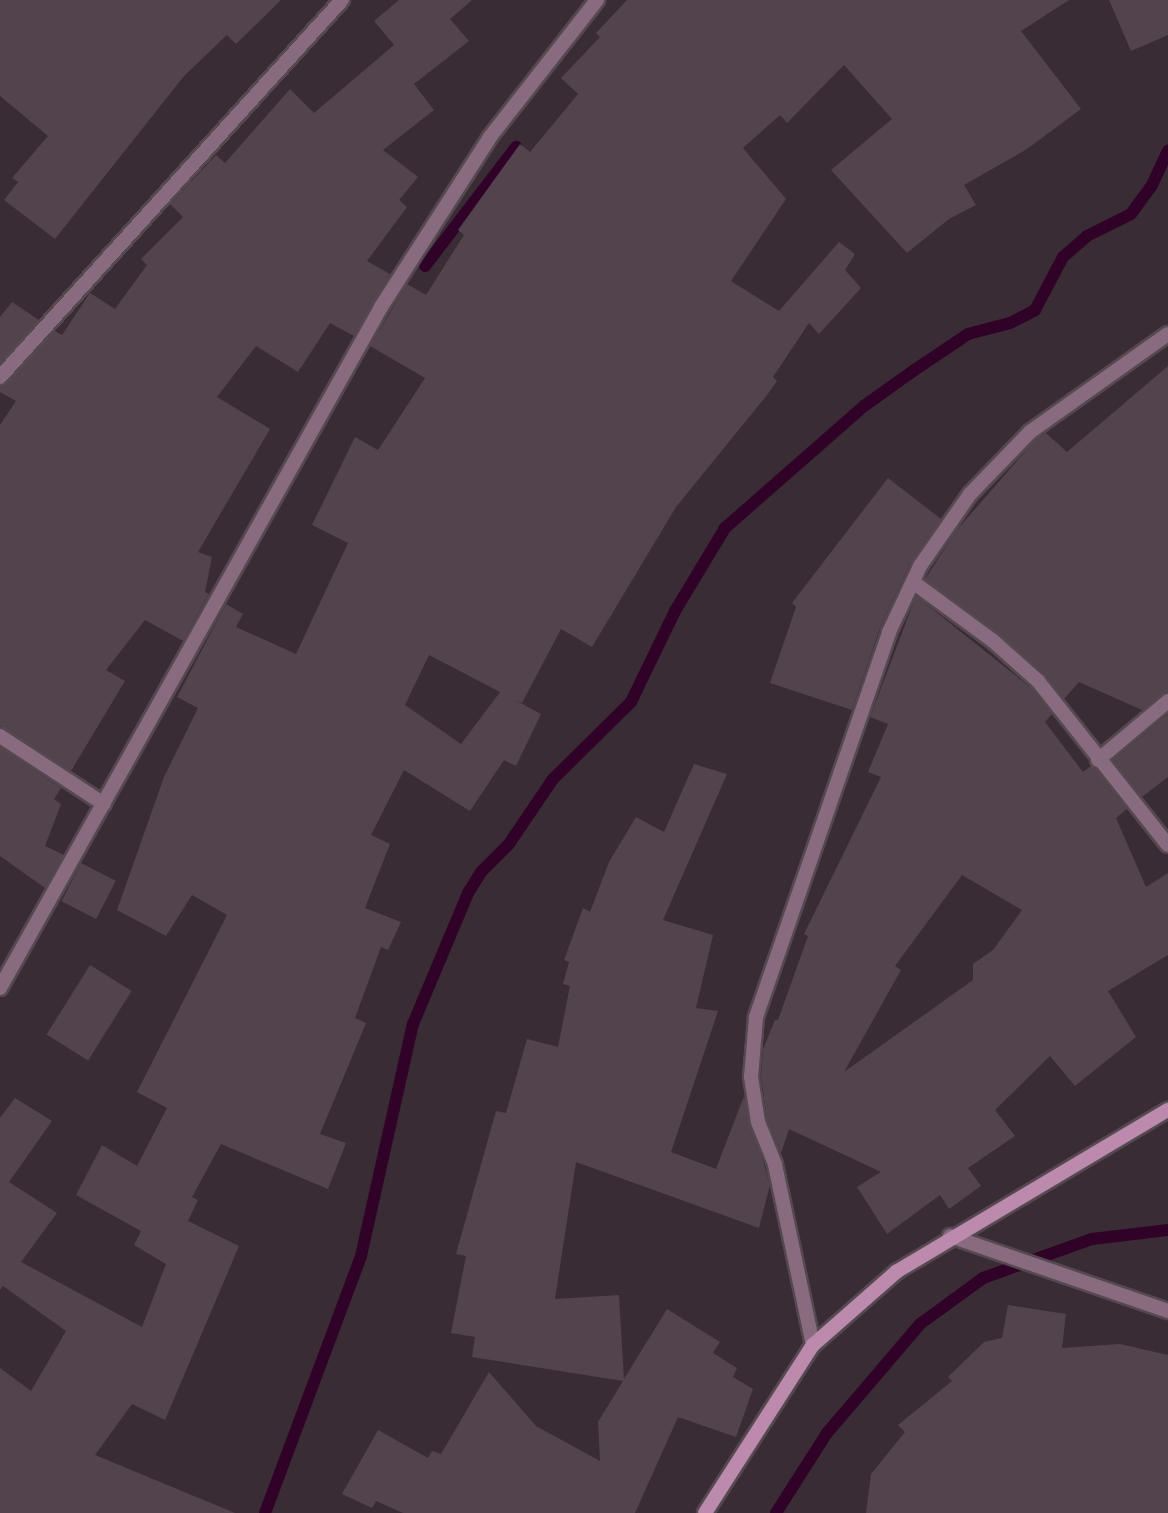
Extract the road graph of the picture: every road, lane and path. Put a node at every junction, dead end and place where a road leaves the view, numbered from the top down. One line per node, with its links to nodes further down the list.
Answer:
1 (342, 0): 4 (street)
2 (597, 0): 9 (street)
3 (1168, 334): 5 (street)
4 (0, 377)
5 (913, 582): 8 (street); 15 (street)
6 (1168, 701): 8 (street)
7 (0, 736): 9 (street)
8 (1097, 761): 10 (street)
9 (104, 804): 11 (street)
10 (1168, 845)
11 (0, 988)
12 (1168, 1110): 13 (main road)
13 (950, 1236): 14 (street); 15 (main road)
14 (1168, 1311)
15 (813, 1345): 16 (main road)
16 (705, 1513)

